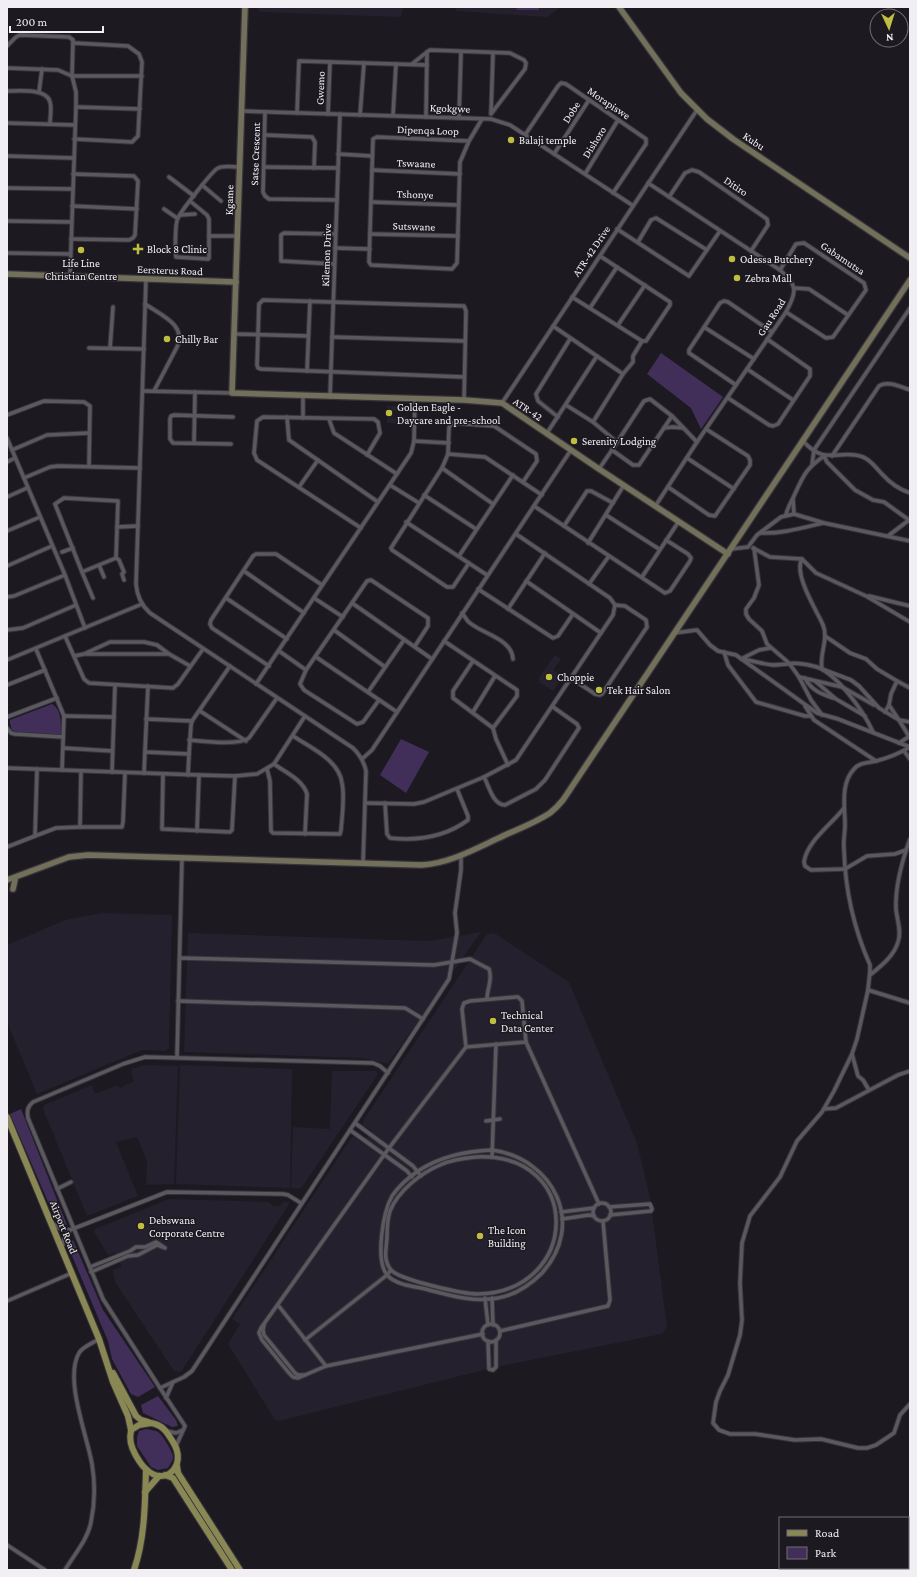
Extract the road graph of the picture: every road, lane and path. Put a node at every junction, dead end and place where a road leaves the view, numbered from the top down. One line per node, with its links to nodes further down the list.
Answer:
1 (245, 7): 23 (main road, Kgame)
2 (619, 7): 22 (main road, Kubu)
3 (74, 43): 4 (street); 15 (street); 16 (street)
4 (7, 46)
5 (427, 52): 6 (street); 11 (street); 12 (street)
6 (461, 52): 7 (street); 32 (street)
7 (493, 52): 28 (street); 28 (street)
8 (330, 62): 9 (street); 25 (street); 26 (street, Gwemo)
9 (364, 63): 10 (street); 29 (street)
10 (396, 64): 11 (street); 30 (street)
11 (412, 64): 12 (street)
12 (427, 65): 31 (street)
13 (7, 68): 14 (street)
14 (42, 69): 15 (street); 18 (street)
15 (72, 76): 16 (street); 20 (street)
16 (142, 76): 21 (street)
17 (7, 91): 18 (street)
18 (39, 92): 37 (street)
19 (589, 100): 35 (street, Morapiswe); 40 (street, Morapiswe); 44 (street, Dobe)
20 (76, 107): 21 (street); 38 (street)
21 (140, 109): 41 (street)
22 (697, 110): 57 (street, ATR-42 Drive); 93 (main road, Kubu)
23 (242, 111): 24 (street, Kgokgwe); 48 (main road, Kgame)
24 (266, 112): 25 (street, Kgokgwe); 39 (street, Satse Crescent)
25 (296, 113): 26 (street, Kgokgwe)
26 (328, 114): 27 (street, Kgokgwe)
27 (340, 114): 29 (street, Kgokgwe); 43 (street, Kilemon Drive)
28 (491, 114): 34 (street)
29 (360, 115): 30 (street, Kgokgwe)
30 (393, 115): 31 (street, Kgokgwe)
31 (426, 117): 32 (street, Kgokgwe)
32 (459, 118): 33 (street, Kgokgwe)
33 (482, 119): 34 (street, Kgokgwe); 42 (street)
34 (491, 119): 40 (street, Kgokgwe)
35 (618, 120): 55 (street, Dishoro); 61 (street, Morapiswe)
36 (7, 123): 37 (street)
37 (50, 124): 38 (street)
38 (75, 125): 41 (street)
39 (264, 135): 49 (street, Satse Crescent); 50 (street)
40 (525, 135): 44 (street, Kgokgwe)
41 (74, 138): 47 (street)
42 (469, 140): 46 (street, Dipenqa Loop); 54 (street, Dipenqa Loop)
43 (338, 154): 46 (street); 51 (street, Kilemon Drive)
44 (554, 154): 55 (street, Kgokgwe)
45 (7, 156): 47 (street)
46 (372, 156): 52 (street, Dipenqa Loop)
47 (73, 158): 53 (street)
48 (240, 167): 58 (street); 82 (main road, Kgame)
49 (264, 167): 50 (street); 64 (street, Satse Crescent)
50 (314, 168): 51 (street)
51 (338, 168): 64 (street, Kilemon Drive)
52 (372, 170): 54 (street, Tswaane); 67 (street, Dipenqa Loop)
53 (73, 174): 60 (street); 71 (street)
54 (460, 174): 68 (street, Dipenqa Loop)
55 (585, 174): 61 (street, Kgokgwe)
56 (169, 177): 62 (street)
57 (648, 183): 63 (street, Gau Road); 70 (street, ATR-42 Drive)
58 (202, 185): 62 (street); 66 (street)
59 (7, 188): 60 (street)
60 (72, 189): 69 (street)
61 (613, 193): 70 (street, Kgokgwe)
62 (194, 196): 65 (street)
63 (669, 196): 78 (street, Gau Road); 89 (street, Ditiro)
64 (337, 200): 79 (street, Kilemon Drive)
65 (190, 201): 74 (street); 81 (street)
66 (221, 201)
67 (371, 202): 68 (street, Tshonye); 80 (street, Dipenqa Loop)
68 (458, 204): 83 (street, Dipenqa Loop)
69 (72, 206): 71 (street); 76 (street)
70 (632, 206): 77 (street, ATR-42 Drive)
71 (137, 209): 84 (street)
72 (164, 209): 74 (street)
73 (195, 214): 74 (street)
74 (178, 216): 81 (street)
75 (7, 221): 76 (street)
76 (71, 222): 84 (street)
77 (617, 229): 85 (street); 92 (street, ATR-42 Drive)
78 (720, 231): 88 (street); 89 (street, Gau Road)
79 (335, 234): 86 (street, Kilemon Drive); 94 (street)
80 (370, 234): 83 (street, Sutswane); 87 (street, Dipenqa Loop)
81 (209, 236): 82 (street)
82 (237, 236): 101 (main road, Kgame)
83 (458, 236): 87 (street, Dipenqa Loop)
84 (70, 239): 91 (street)
85 (638, 242): 88 (street); 88 (street)
86 (335, 248): 87 (street); 94 (street, Kilemon Drive)
87 (370, 249)
88 (707, 250)
89 (751, 251): 96 (street, Gau Road)
90 (7, 254): 91 (street)
91 (70, 254): 98 (street)
92 (600, 256): 95 (street); 104 (street, ATR-42 Drive)
93 (910, 258)
94 (334, 264): 106 (street, Kilemon Drive)
95 (617, 267): 102 (street); 109 (street)
96 (780, 270): 103 (street, Gau Road); 112 (street, Gabamutsa)
97 (7, 274): 98 (main road, Eersterus Road)
98 (70, 276): 99 (main road, Eersterus Road)
99 (146, 279): 101 (main road, Eersterus Road); 107 (street)
100 (910, 280): 165 (main road)
101 (236, 282): 117 (main road, Kgame)
102 (645, 285): 114 (street); 124 (street)
103 (794, 288): 111 (street, Gau Road); 112 (street)
104 (572, 297): 109 (street); 113 (street, ATR-42 Drive)
105 (310, 301): 106 (street); 118 (street); 119 (street)
106 (333, 302): 120 (street, Kilemon Drive); 123 (street)
107 (145, 304): 127 (street); 138 (street)
108 (113, 307): 126 (street)
109 (590, 308): 114 (street)
110 (910, 308): 174 (street)
111 (786, 312): 112 (street, Gabamutsa); 116 (street, Gau Road)
112 (848, 315)
113 (553, 326): 121 (street); 147 (street, ATR-42 Drive)
114 (618, 326): 124 (street)
115 (704, 327): 116 (street); 129 (street); 135 (street)
116 (772, 332): 122 (street, Gau Road)
117 (234, 334): 118 (street); 140 (main road, Kgame)
118 (258, 334): 119 (street); 131 (street)
119 (308, 336): 131 (street)
120 (332, 337): 123 (street); 132 (street, Kilemon Drive)
121 (570, 339): 128 (street); 154 (street)
122 (767, 339): 129 (street, Gau Road); 146 (street)
123 (465, 341): 134 (street)
124 (642, 341): 133 (street)
125 (89, 348): 126 (street)
126 (110, 348): 127 (street)
127 (144, 350): 137 (street)
128 (597, 356): 133 (street); 148 (street)
129 (754, 359): 130 (street, Gau Road)
130 (747, 369): 135 (street, Gau Road); 146 (street)
131 (307, 371): 132 (street)
132 (331, 372): 134 (street); 142 (street, Kilemon Drive)
133 (623, 374): 157 (street)
134 (464, 377): 145 (street)
135 (736, 385): 143 (street, Gau Road)
136 (910, 390): 178 (street)
137 (142, 391): 138 (street); 185 (street)
138 (154, 391): 139 (street)
139 (195, 392): 140 (street); 150 (street)
140 (232, 393): 141 (main road, ATR-42)
141 (303, 396): 142 (main road, ATR-42); 155 (street)
142 (330, 396): 144 (main road, ATR-42)
143 (728, 398): 146 (street); 160 (street, Gau Road)
144 (415, 399): 145 (main road, ATR-42); 164 (street)
145 (464, 400): 147 (main road, ATR-42)
146 (793, 400)
147 (502, 403): 162 (main road, ATR-42)
148 (566, 404): 154 (street); 157 (street)
149 (7, 415): 161 (street)
150 (194, 415): 152 (street); 168 (street); 168 (street)
151 (672, 416): 158 (street); 159 (street); 166 (street)
152 (233, 417)
153 (287, 417): 155 (street); 181 (street); 194 (street)
154 (558, 417): 162 (street)
155 (303, 418): 156 (street)
156 (329, 419): 176 (street); 176 (street)
157 (593, 422): 166 (street)
158 (664, 428): 159 (street); 173 (street)
159 (683, 428): 167 (street)
160 (706, 429): 167 (street, Gau Road); 197 (street)
161 (89, 433): 171 (street); 184 (street)
162 (547, 433): 172 (main road, ATR-42)
163 (7, 438): 171 (street)
164 (414, 441): 169 (street); 188 (street)
165 (803, 441): 174 (street); 234 (main road)
166 (617, 442): 173 (street)
167 (697, 442): 180 (street, Gau Road)
168 (194, 443): 170 (street)
169 (449, 443): 175 (street); 191 (street)
170 (231, 444)
171 (12, 450): 179 (street)
172 (571, 450): 187 (main road, ATR-42); 200 (street)
173 (612, 450): 187 (street)
174 (814, 450): 177 (street); 183 (street)
175 (448, 454): 186 (street); 189 (street)
176 (367, 455): 188 (street)
177 (824, 456): 178 (street); 183 (street); 213 (street)
178 (831, 456): 198 (street)
179 (15, 458): 182 (street); 190 (street)
180 (687, 458): 195 (street, Gau Road); 197 (street)
181 (318, 460): 194 (street); 203 (street)
182 (7, 462)
183 (812, 465): 202 (street)
184 (89, 466): 185 (street); 190 (street)
185 (140, 468): 217 (street)
186 (442, 468): 199 (street); 206 (street)
187 (599, 469): 193 (main road, ATR-42)
188 (397, 474): 192 (street)
189 (513, 475): 191 (street); 206 (street)
190 (24, 478): 196 (street)
191 (523, 482): 200 (street)
192 (390, 485): 203 (street); 204 (street)
193 (624, 485): 205 (street); 207 (main road, ATR-42)
194 (299, 487): 220 (street)
195 (668, 487): 197 (street); 207 (street, Gau Road)
196 (28, 488): 201 (street); 212 (street)
197 (734, 489)
198 (910, 493)
199 (424, 495): 204 (street); 221 (street)
200 (542, 495): 208 (street)
201 (7, 497)
202 (793, 499): 209 (street); 211 (street)
203 (378, 502): 220 (street)
204 (419, 503): 215 (street)
205 (613, 503): 210 (street); 218 (street)
206 (494, 504): 221 (street)
207 (656, 505): 214 (main road, ATR-42)
208 (534, 506): 218 (street); 224 (street)
209 (794, 514): 211 (street); 216 (street)
210 (606, 515): 228 (street); 233 (street)
211 (786, 515): 223 (street)
212 (40, 517): 222 (street); 229 (street)
213 (910, 520): 225 (street)
214 (679, 521): 226 (street); 234 (main road, ATR-42)
215 (406, 522): 237 (street); 241 (street)
216 (824, 523): 223 (street); 225 (street)
217 (138, 526): 219 (street); 261 (street)
218 (564, 526): 228 (street)
219 (118, 527): 231 (street); 239 (street)
220 (361, 528): 253 (street)
221 (476, 529): 237 (street)
222 (7, 531)
223 (760, 533): 230 (street)
224 (516, 534): 236 (street); 247 (street)
225 (888, 536): 227 (street)
226 (666, 540): 233 (street); 249 (street)
227 (910, 540)
228 (588, 543): 238 (street)
229 (52, 546): 243 (street); 246 (street)
230 (748, 547): 232 (street); 234 (street)
231 (73, 548): 235 (street); 245 (street)
232 (754, 548): 240 (street); 283 (street)
233 (659, 549): 249 (street)
234 (729, 551): 275 (main road)
235 (62, 552)
236 (545, 553): 251 (street); 252 (street)
237 (459, 556): 241 (street)
238 (609, 556): 249 (street); 252 (street)
239 (116, 558): 242 (street); 250 (street)
240 (802, 559): 255 (street); 277 (street)
241 (468, 563): 247 (street)
242 (99, 565): 245 (street); 248 (street)
243 (7, 566)
244 (244, 571): 253 (street); 258 (street); 266 (street)
245 (82, 572): 257 (street)
246 (65, 575): 256 (street); 263 (street)
247 (487, 575): 254 (street)
248 (104, 577)
249 (642, 577)
250 (124, 580)
251 (526, 581): 265 (street); 268 (street)
252 (589, 584): 262 (street)
253 (322, 585): 259 (street)
254 (478, 589): 265 (street); 267 (street)
255 (866, 596): 264 (street); 270 (street)
256 (7, 597)
257 (93, 598)
258 (226, 598): 278 (street); 299 (street)
259 (314, 598): 266 (street); 269 (street)
260 (352, 603): 269 (street); 279 (street); 281 (street)
261 (142, 604): 271 (street); 284 (street)
262 (616, 605): 274 (street); 306 (street)
263 (76, 606): 271 (street); 272 (street)
264 (910, 606)
265 (508, 609): 268 (street)
266 (304, 613): 278 (street)
267 (462, 613): 280 (street); 292 (street)
268 (574, 614): 274 (street)
269 (343, 617): 273 (street)
270 (910, 622)
271 (85, 628): 276 (street)
272 (7, 630)
273 (334, 630): 290 (street); 300 (street)
274 (601, 633): 306 (street)
275 (674, 634): 286 (street); 384 (main road)
276 (65, 636): 282 (street); 289 (street)
277 (825, 636): 301 (street); 309 (street)
278 (286, 639): 285 (street)
279 (404, 640): 281 (street); 300 (street)
280 (444, 642): 291 (street); 295 (street)
281 (415, 646): 291 (street)
282 (36, 648): 294 (street); 302 (street)
283 (770, 648): 293 (street); 296 (street)
284 (203, 649): 297 (street); 298 (street)
285 (278, 651): 299 (street); 303 (street)
286 (724, 652): 293 (street); 332 (street)
287 (84, 654): 288 (street); 288 (street); 289 (street)
288 (169, 654): 297 (street)
289 (74, 656): 312 (street)
290 (316, 657): 303 (street); 316 (street)
291 (432, 659): 326 (street)
292 (513, 659)
293 (741, 659): 296 (street); 321 (street)
294 (7, 660)
295 (473, 661): 304 (street); 327 (street)
296 (789, 663): 301 (street); 305 (street)
297 (190, 666): 313 (street)
298 (230, 666): 310 (street); 325 (street)
299 (269, 666): 310 (street)
300 (385, 667): 316 (street)
301 (822, 669): 314 (street); 324 (street)
302 (45, 670): 311 (street); 317 (street)
303 (306, 670): 320 (street)
304 (496, 676): 327 (street); 341 (street)
305 (799, 676): 307 (street); 329 (street)
306 (571, 678): 323 (street)
307 (805, 678): 308 (street); 319 (street)
308 (814, 680): 314 (street); 319 (street)
309 (897, 681): 315 (street); 322 (street)
310 (256, 684): 318 (street)
311 (7, 685)
312 (116, 685): 313 (street); 335 (street)
313 (148, 686): 336 (street)
314 (842, 687): 324 (street); 333 (street)
315 (910, 688)
316 (368, 692): 320 (street)
317 (57, 698): 330 (street); 334 (street)
318 (277, 698): 331 (street); 347 (street)
319 (836, 699): 333 (street)
320 (379, 700): 326 (street)
321 (804, 704): 329 (street); 332 (street)
322 (889, 705): 328 (street); 338 (street)
323 (553, 707): 359 (street); 372 (street)
324 (879, 708): 328 (street)
325 (200, 711): 337 (street); 347 (street)
326 (397, 712): 355 (street)
327 (473, 712): 341 (street)
328 (886, 712): 338 (street)
329 (823, 715): 342 (street)
330 (64, 716): 335 (street); 344 (street)
331 (305, 716): 343 (street); 355 (street)
332 (810, 716): 357 (street)
333 (866, 716): 342 (street)
334 (7, 717)
335 (114, 717): 351 (street)
336 (146, 718): 337 (street); 353 (street)
337 (192, 720): 346 (street)
338 (899, 720): 339 (street); 345 (street)
339 (910, 722)
340 (7, 728): 344 (street)
341 (493, 728): 359 (street)
342 (873, 732): 348 (street)
343 (293, 736): 358 (street); 379 (street)
344 (63, 737): 350 (street)
345 (910, 737): 348 (street)
346 (189, 740): 347 (street); 354 (street)
347 (246, 741)
348 (899, 742): 349 (street)
349 (910, 747): 352 (street)
350 (63, 748): 351 (street); 363 (street)
351 (112, 751): 365 (street)
352 (904, 751): 356 (street); 357 (street)
353 (145, 752): 354 (street); 367 (street)
354 (189, 754): 369 (street)
355 (362, 759): 374 (street)
356 (910, 759)
357 (876, 761): 376 (street)
358 (274, 764): 362 (street); 379 (street)
359 (508, 765): 372 (street)
360 (7, 768): 361 (street)
361 (37, 769): 363 (street); 380 (street)
362 (268, 769): 371 (street); 379 (street)
363 (62, 770): 364 (street)
364 (82, 771): 365 (street); 377 (street)
365 (112, 772): 366 (street)
366 (126, 772): 367 (street); 377 (street)
367 (144, 773): 368 (street)
368 (163, 774): 369 (street); 378 (street)
369 (188, 775): 370 (street)
370 (199, 775): 371 (street); 378 (street)
371 (235, 776): 378 (street)
372 (484, 777): 373 (street)
373 (457, 789): 375 (street); 375 (street)
374 (365, 803): 375 (street); 386 (street)
375 (385, 803)
376 (845, 805): 387 (street); 387 (street)
377 (80, 827): 380 (street)
378 (197, 831)
379 (306, 834)
380 (35, 836): 382 (street)
381 (910, 839): 383 (street)
382 (7, 848)
383 (906, 850): 387 (street); 394 (street)
384 (461, 855): 386 (main road); 393 (street)
385 (182, 858): 386 (main road); 388 (main road); 392 (street)
386 (363, 864)
387 (845, 869): 394 (street)
388 (35, 870): 389 (main road); 390 (main road)
389 (7, 880)
390 (15, 880): 391 (main road); 391 (main road)
391 (7, 884)
392 (180, 958): 393 (street); 397 (street)
393 (452, 963): 396 (street); 399 (street)
394 (870, 975): 395 (street)
395 (868, 990): 398 (street); 403 (street)
396 (487, 999): 400 (street); 402 (street)
397 (178, 1001): 399 (street); 404 (street)
398 (910, 1003)
399 (423, 1019): 406 (street)
400 (526, 1042): 401 (street); 426 (street)
401 (496, 1044): 402 (street); 411 (street)
402 (466, 1046): 415 (street)
403 (852, 1054): 407 (street); 408 (street)
404 (177, 1057): 406 (street); 424 (street)
405 (910, 1071): 407 (street)
406 (388, 1072): 413 (street)
407 (869, 1090): 408 (street)
408 (824, 1109): 462 (street)
409 (7, 1117): 436 (main road, Airport Road)
410 (500, 1119): 411 (street)
411 (493, 1120): 412 (street); 416 (street)
412 (486, 1121)
413 (355, 1123): 414 (street); 415 (street)
414 (350, 1130): 417 (street); 425 (street)
415 (389, 1148): 417 (street); 419 (street)
416 (492, 1150): 418 (street); 419 (street); 430 (street)
417 (384, 1155): 420 (street); 449 (street)
418 (492, 1157): 421 (street); 429 (street)
419 (417, 1172): 420 (street); 421 (street)
420 (411, 1176): 422 (street); 443 (street)
421 (421, 1176): 422 (street)
422 (415, 1181): 440 (street)
423 (72, 1182): 424 (street)
424 (57, 1189): 437 (street)
425 (301, 1204): 437 (street); 459 (street)
426 (599, 1204): 427 (street); 428 (street)
427 (609, 1207): 431 (street); 431 (street)
428 (594, 1208): 430 (street); 432 (street)
429 (556, 1212): 430 (street); 434 (street)
430 (562, 1212): 433 (street)
431 (610, 1215): 435 (street)
432 (594, 1216): 433 (street); 435 (street)
433 (563, 1218): 434 (street); 446 (street)
434 (557, 1220): 444 (street)
435 (603, 1221): 452 (street)
436 (52, 1223): 437 (street); 438 (main road, Airport Road)
437 (72, 1230): 438 (street); 439 (street)
438 (61, 1248): 442 (main road, Airport Road)
439 (90, 1268): 441 (street); 441 (street)
440 (391, 1270): 443 (street); 445 (street)
441 (91, 1272): 460 (street)
442 (72, 1273): 448 (street); 457 (main road, Airport Road)
443 (386, 1275): 447 (street); 454 (street)
444 (491, 1293): 445 (street); 446 (street)
445 (485, 1294): 447 (street)
446 (492, 1299): 447 (street); 451 (street)
447 (486, 1300): 450 (street)
448 (7, 1301)
449 (278, 1305): 454 (street); 458 (street)
450 (488, 1325): 451 (street); 453 (street)
451 (493, 1325): 452 (street)
452 (500, 1331): 455 (street)
453 (483, 1334): 456 (street); 458 (street)
454 (305, 1340): 458 (street)
455 (496, 1340): 456 (street); 456 (street)
456 (488, 1341)
457 (100, 1342): 463 (main road, Airport Road); 465 (main road, Airport Road); 474 (street)
458 (326, 1366)
459 (173, 1382): 460 (street); 461 (street)
460 (160, 1388): 461 (street)
461 (166, 1398): 464 (street)
462 (910, 1404)
463 (151, 1422): 465 (main road); 466 (main road, Airport Road)
464 (184, 1429): 466 (street); 467 (street)
465 (131, 1430): 469 (main road, Airport Road)
466 (167, 1431): 467 (main road, Airport Road)
467 (176, 1446): 468 (main road, Airport Road)
468 (177, 1466): 470 (main road); 477 (main road)
469 (146, 1470): 470 (main road); 471 (main road)
470 (162, 1475): 471 (main road); 476 (main road)
471 (145, 1492): 475 (main road)
472 (7, 1545): 473 (street)
473 (45, 1570)
474 (65, 1570)
475 (134, 1570)
476 (232, 1570)
477 (240, 1570)

